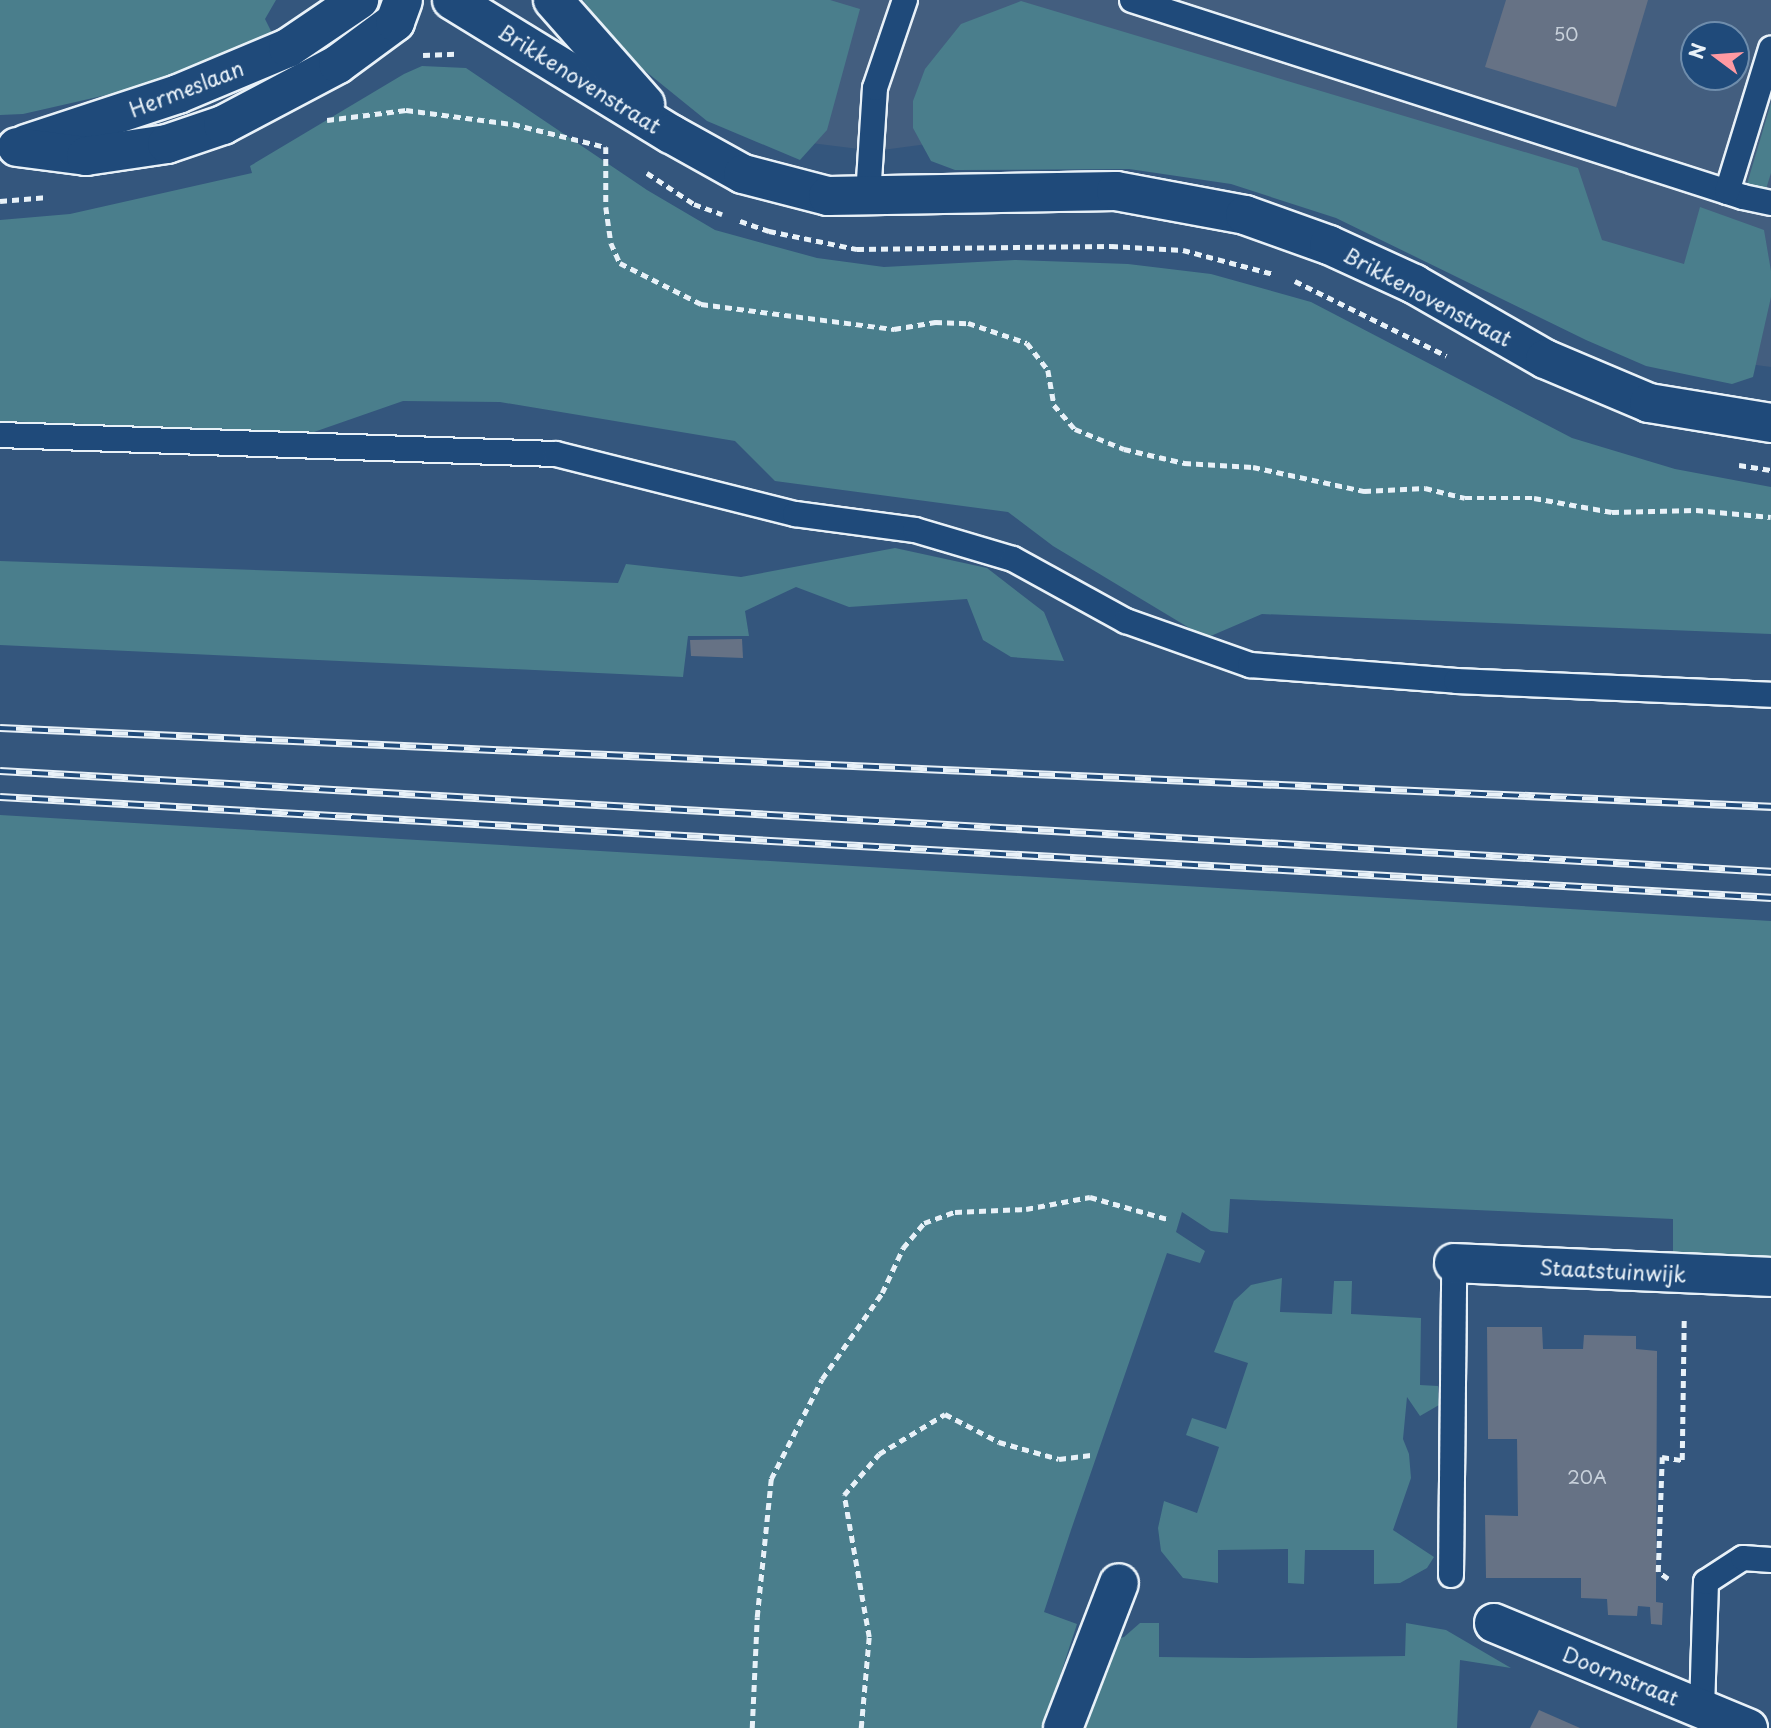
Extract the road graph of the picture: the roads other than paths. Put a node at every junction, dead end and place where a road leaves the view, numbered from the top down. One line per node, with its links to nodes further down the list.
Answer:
1 (359, 0): 9 (street, Hermeslaan)
2 (403, 0): 9 (street)
3 (452, 0): 8 (street, Brikkenovenstraat)
4 (553, 0): 8 (street, Brikkenovenstraat)
5 (905, 0): 11 (lane)
6 (1132, 0): 10 (lane)
7 (1771, 49): 10 (lane)
8 (671, 134): 11 (street, Brikkenovenstraat)
9 (8, 147)
10 (1727, 192): 12 (lane)
11 (868, 196): 13 (street, Brikkenovenstraat)
12 (1771, 203)
13 (1771, 423)
14 (0, 435): 15 (lane)
15 (1771, 695)
16 (1454, 1262): 17 (street, Staatstuinwijk); 19 (lane)
17 (1771, 1277)
18 (1771, 1560): 22 (lane)
19 (1451, 1575)
20 (1119, 1583): 23 (street)
21 (1494, 1623): 22 (street, Doornstraat)
22 (1702, 1709): 24 (street, Doornstraat)
23 (1063, 1728)
24 (1748, 1728)

